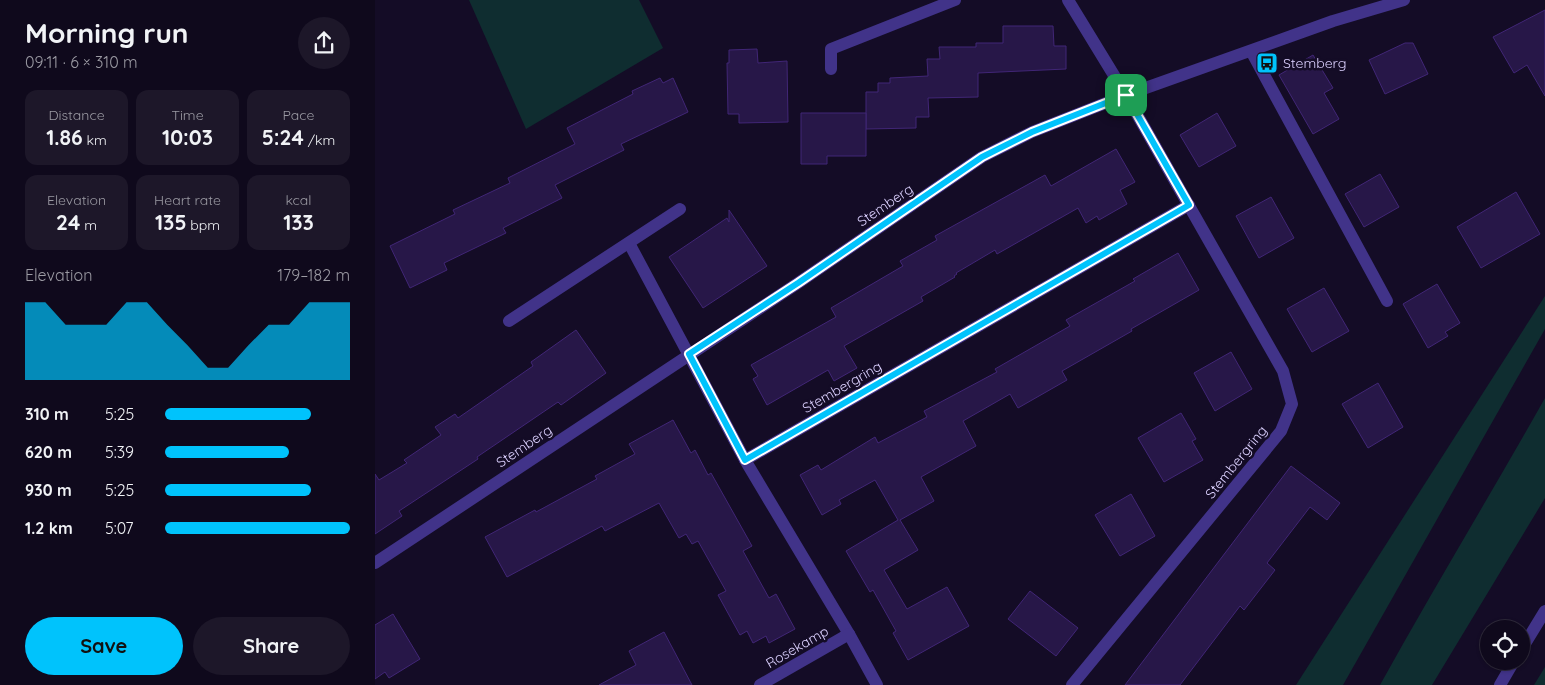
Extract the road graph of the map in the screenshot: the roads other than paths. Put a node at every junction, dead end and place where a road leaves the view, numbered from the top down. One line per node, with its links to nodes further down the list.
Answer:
1 (955, 0): 5 (street)
2 (1068, 0): 6 (street, Stembergring)
3 (1404, 0): 4 (street, Stemberg)
4 (1251, 51): 6 (street, Stemberg); 10 (street)
5 (831, 69)
6 (1126, 95): 7 (street, Stembergring); 12 (street, Stemberg)
7 (1189, 205): 13 (street, Stembergring); 21 (street, Stembergring)
8 (680, 209): 9 (street)
9 (629, 243): 11 (street); 12 (street)
10 (1387, 301)
11 (509, 321)
12 (689, 354): 13 (street); 14 (street, Stemberg)
13 (745, 460): 16 (street)
14 (375, 563)
15 (1545, 611): 17 (street)
16 (849, 634): 19 (street, Rosekamp); 20 (street)
17 (1530, 635)
18 (1509, 670): 22 (street)
19 (760, 685)
20 (877, 685)
21 (1073, 685)
22 (1500, 685)

